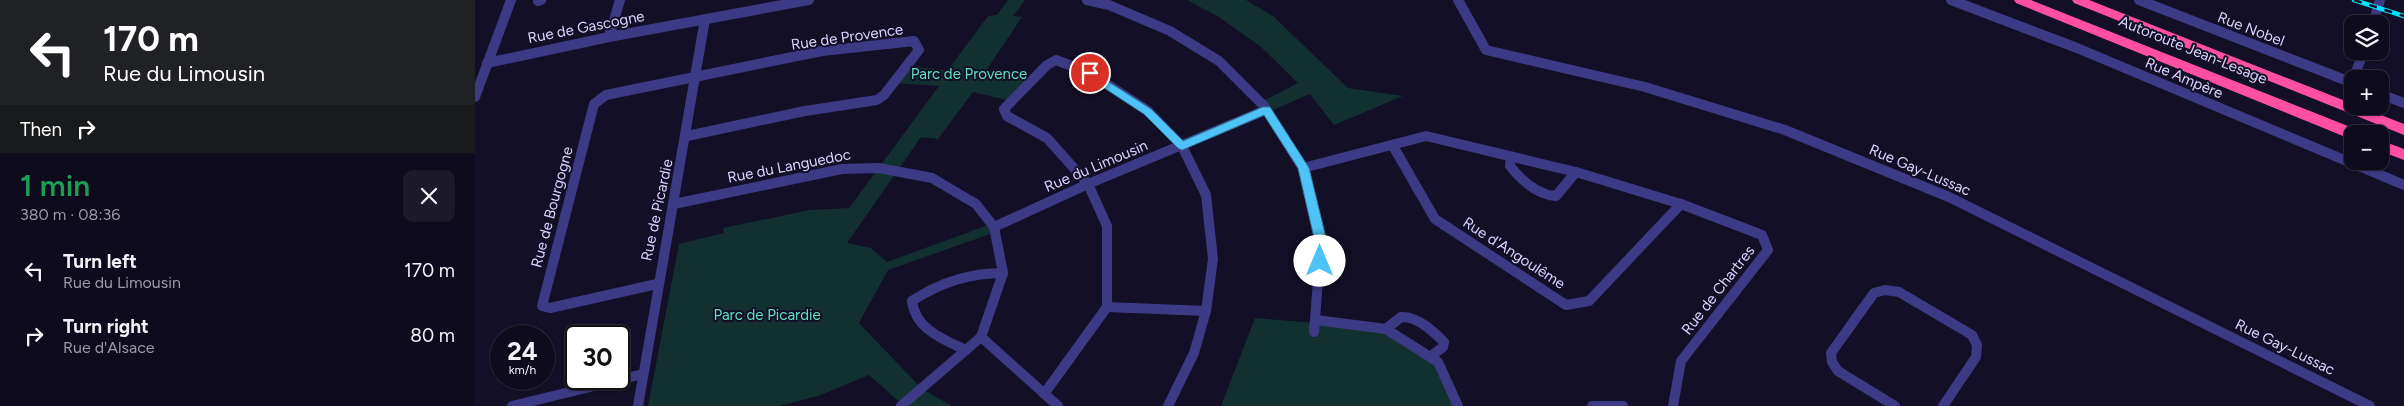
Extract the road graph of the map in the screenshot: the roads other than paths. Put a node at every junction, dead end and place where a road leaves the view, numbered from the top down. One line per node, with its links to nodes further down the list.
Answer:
1 (511, 0): 14 (street)
2 (620, 0): 13 (street)
3 (809, 0): 12 (street, Rue de Gascogne)
4 (1087, 0): 20 (street)
5 (1458, 0): 59 (street, Rue Gay-Lussac)
6 (1951, 0): 32 (street, Rue Ampère)
7 (2019, 0): 21 (highway, Autoroute Jean-Lesage)
8 (2078, 0): 22 (highway, Autoroute Jean-Lesage)
9 (2139, 0): 16 (street, Rue Nobel)
10 (2380, 0): 11 (street)
11 (2376, 15)
12 (705, 20): 13 (street, Rue de Gascogne); 15 (street, Rue de Picardie)
13 (609, 37): 14 (street, Rue de Gascogne)
14 (487, 63): 17 (street)
15 (696, 78): 23 (street, Rue de Picardie); 23 (street, Rue de Provence); 37 (street, Rue de Bourgogne)
16 (2344, 78)
17 (475, 97)
18 (2389, 97): 19 (street)
19 (2404, 103)
20 (1266, 110): 24 (street, Rue du Limousin); 29 (street)
21 (2344, 130)
22 (2404, 130)
23 (687, 136): 33 (street, Rue de Picardie)
24 (1182, 146): 31 (street, Rue du Limousin); 31 (street); 39 (street)
25 (1393, 146): 28 (street, Rue de Chartres); 29 (street, Rue de Chartres); 34 (street, Rue d'Angoulême)
26 (2389, 149): 27 (highway)
27 (2404, 155)
28 (1511, 157): 30 (street, Rue de Chartres); 30 (street)
29 (1303, 168): 40 (street)
30 (1576, 172): 34 (street, Rue de Chartres)
31 (1088, 184): 35 (street, Rue du Limousin); 38 (street)
32 (2404, 185)
33 (674, 204): 35 (street, Rue du Languedoc); 37 (street, Rue de Picardie)
34 (1681, 204): 56 (street, Rue de Chartres)
35 (994, 227): 36 (street, Rue du Languedoc)
36 (1003, 273): 43 (street); 44 (street)
37 (657, 284): 46 (street, Rue de Picardie)
38 (1107, 308): 39 (street); 47 (street)
39 (1206, 312): 52 (street)
40 (1316, 320): 41 (street); 42 (street)
41 (1386, 329): 45 (street); 45 (street)
42 (1314, 332)
43 (981, 337): 44 (street); 47 (street)
44 (966, 350): 50 (street)
45 (1430, 357): 53 (street)
46 (643, 374): 48 (street); 49 (street, Rue de Picardie)
47 (1044, 394): 51 (street)
48 (511, 406)
49 (638, 406)
50 (901, 406)
51 (1058, 406)
52 (1168, 406)
53 (1458, 406)
54 (1592, 406): 55 (street)
55 (1623, 406)
56 (1673, 406)
57 (1895, 406): 58 (street)
58 (1943, 406)
59 (2370, 406)

